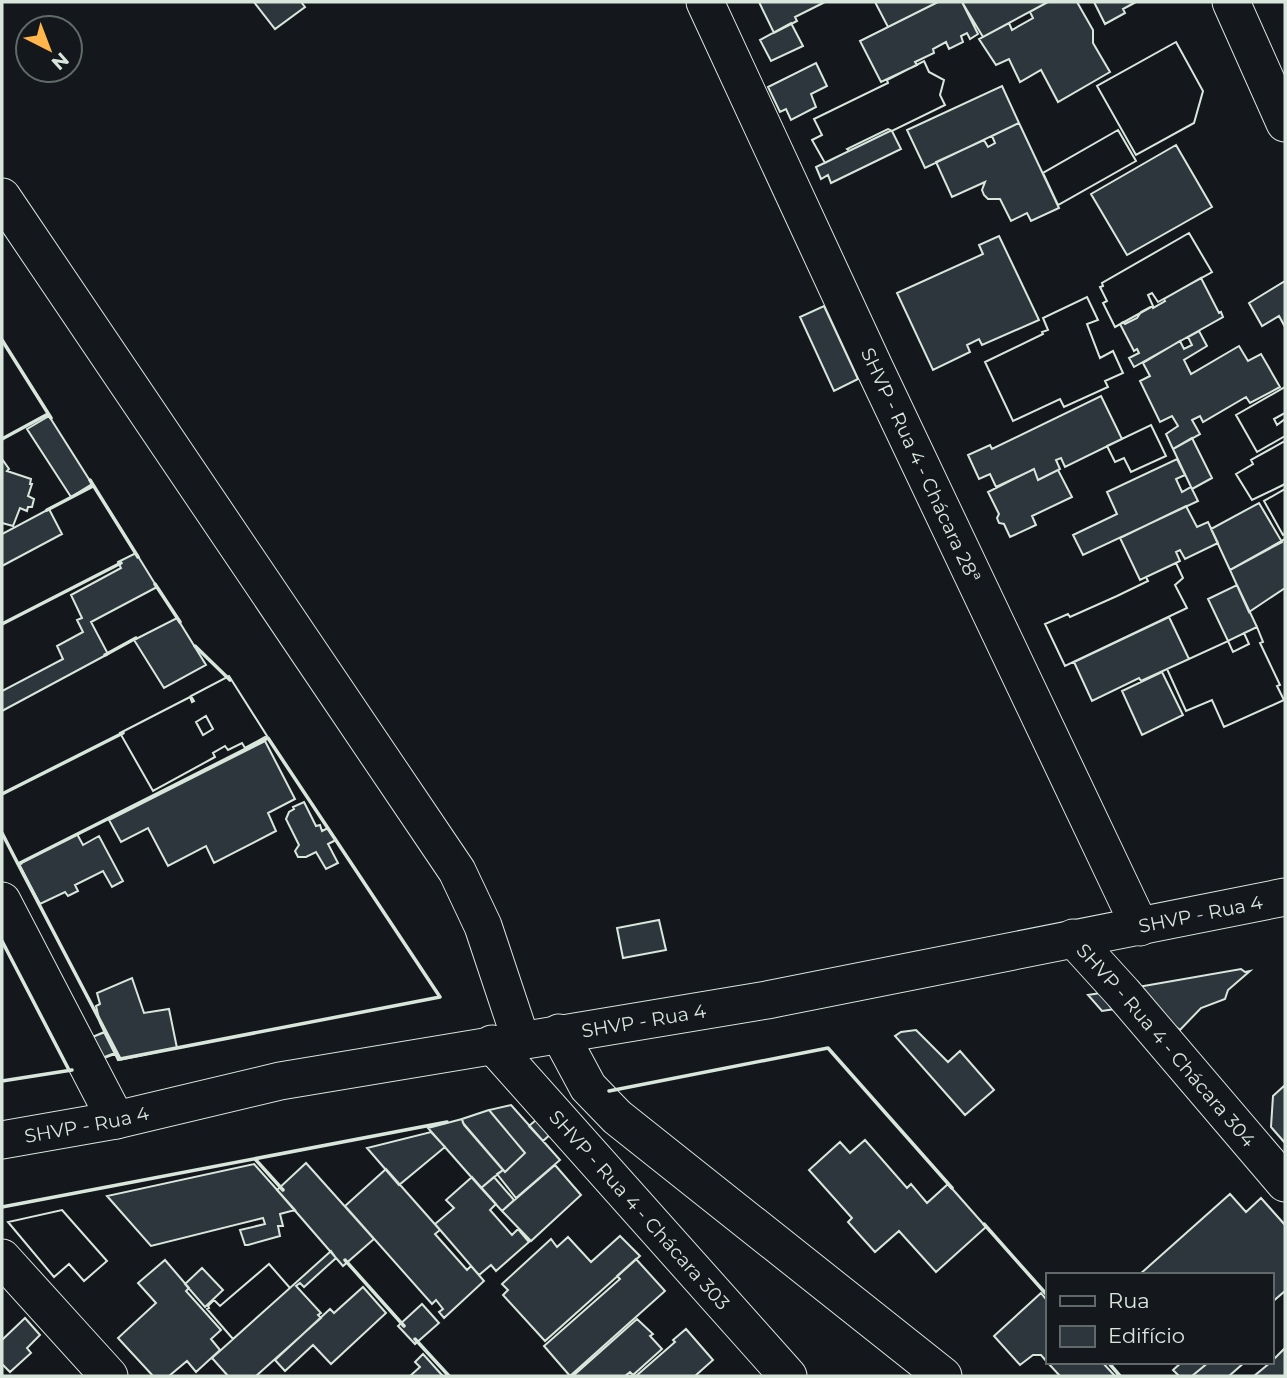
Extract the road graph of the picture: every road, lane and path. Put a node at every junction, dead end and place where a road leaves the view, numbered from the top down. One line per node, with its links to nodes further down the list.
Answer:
1 (705, 2): 7 (street, SHVP - Rua 4 - Chácara 28ª)
2 (1231, 2): 3 (street)
3 (1285, 123)
4 (2, 197): 10 (street)
5 (1285, 897): 7 (street, SHVP - Rua 4)
6 (2, 901): 11 (street)
7 (1140, 927): 8 (street, SHVP - Rua 4)
8 (1073, 938): 9 (street, SHVP - Rua 4); 13 (street, SHVP - Rua 4 - Chácara 304)
9 (559, 1033): 10 (street, SHVP - Rua 4); 17 (street)
10 (507, 1042): 11 (street, SHVP - Rua 4); 16 (street, SHVP - Rua 4 - Chácara 303)
11 (116, 1120): 12 (street, SHVP - Rua 4)
12 (2, 1140)
13 (1285, 1183)
14 (2, 1258): 15 (street)
15 (109, 1376)
16 (788, 1376)
17 (943, 1376)

